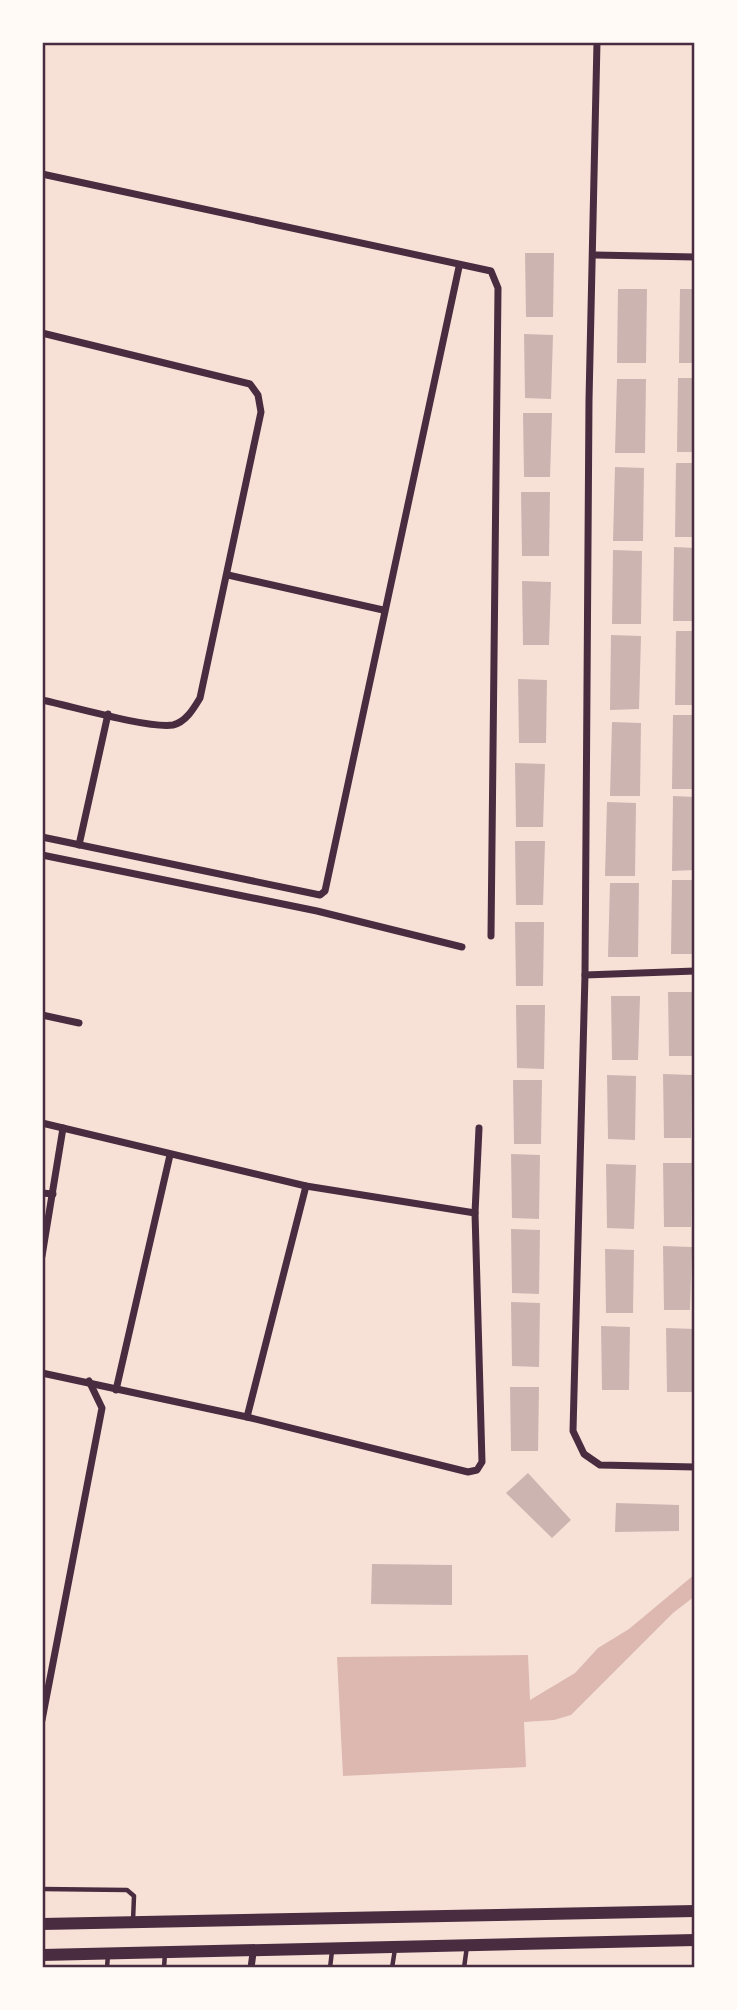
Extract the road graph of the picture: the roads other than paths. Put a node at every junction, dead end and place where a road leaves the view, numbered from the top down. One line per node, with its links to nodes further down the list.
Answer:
1 (597, 42): 3 (street)
2 (42, 174): 5 (street)
3 (595, 255): 4 (street); 17 (street)
4 (695, 257)
5 (459, 267): 8 (street); 14 (street)
6 (42, 333): 7 (street)
7 (228, 575): 8 (street); 10 (street)
8 (383, 610): 12 (street)
9 (42, 700): 10 (street)
10 (108, 714): 12 (street)
11 (42, 837): 12 (street)
12 (79, 845)
13 (42, 855): 15 (street)
14 (491, 936)
15 (462, 947)
16 (695, 971): 17 (street)
17 (585, 975): 33 (street)
18 (42, 1015): 19 (street)
19 (79, 1023)
20 (42, 1123): 21 (street)
21 (63, 1128): 23 (street); 26 (street)
22 (479, 1128): 27 (street)
23 (170, 1156): 24 (street); 31 (street)
24 (306, 1186): 27 (street); 32 (street)
25 (42, 1193): 26 (street)
26 (53, 1194): 28 (street)
27 (475, 1213): 32 (street)
28 (42, 1256)
29 (42, 1373): 30 (street)
30 (89, 1381): 31 (street); 34 (street)
31 (116, 1390): 32 (street)
32 (247, 1418)
33 (695, 1467)
34 (42, 1720)
35 (42, 1888): 37 (lane)
36 (695, 1911): 37 (main road)
37 (132, 1922): 38 (main road)
38 (42, 1924)
39 (695, 1940): 40 (main road)
40 (467, 1945): 41 (main road); 52 (lane)
41 (395, 1948): 42 (main road); 51 (lane)
42 (332, 1950): 44 (main road); 50 (lane)
43 (165, 1952): 44 (main road); 45 (main road); 48 (lane)
44 (253, 1953): 49 (street)
45 (108, 1954): 46 (main road); 47 (lane)
46 (42, 1955)
47 (107, 1968)
48 (164, 1968)
49 (251, 1968)
50 (330, 1968)
51 (393, 1968)
52 (464, 1968)

